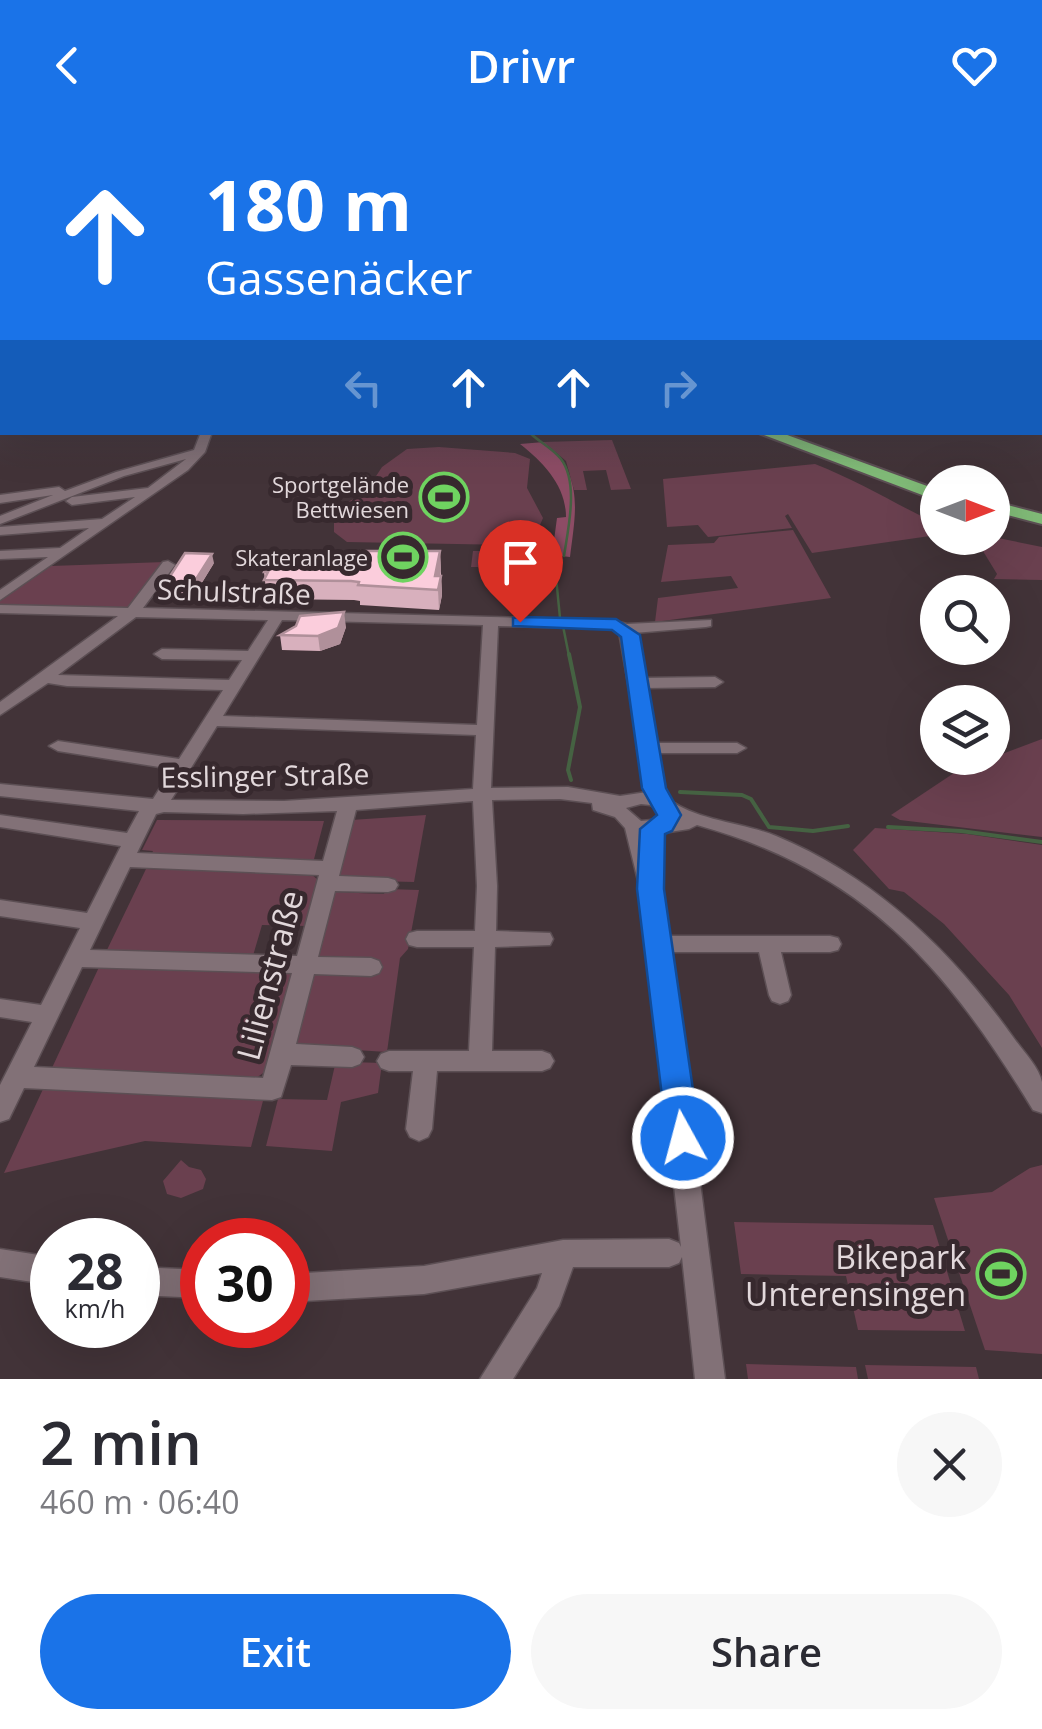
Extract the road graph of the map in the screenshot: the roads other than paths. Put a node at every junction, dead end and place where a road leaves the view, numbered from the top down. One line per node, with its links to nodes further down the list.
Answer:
1 (206, 435): 4 (street)
2 (771, 435): 5 (highway)
3 (785, 435): 5 (highway)
4 (199, 452): 7 (street); 8 (street)
5 (906, 483): 6 (highway)
6 (920, 487)
7 (153, 491): 10 (street); 14 (street)
8 (68, 494): 9 (street); 10 (street)
9 (0, 498)
10 (47, 502): 12 (street)
11 (1010, 514): 13 (highway)
12 (0, 520)
13 (1042, 522)
14 (105, 524): 15 (street); 16 (street)
15 (0, 531)
16 (63, 552): 17 (street); 19 (street)
17 (0, 555)
18 (168, 565): 21 (street)
19 (0, 596)
20 (0, 610): 21 (street, Schulstraße)
21 (132, 613): 22 (street, Schulstraße); 28 (street)
22 (276, 617): 23 (street, Schulstraße); 27 (street)
23 (491, 622): 25 (street, Schulstraße); 34 (street)
24 (706, 624): 25 (street, Schulstraße)
25 (626, 629): 30 (street)
26 (162, 654): 27 (street)
27 (252, 656): 31 (street)
28 (43, 677): 31 (street); 32 (street)
29 (716, 682): 30 (street)
30 (637, 683): 37 (street)
31 (234, 685): 33 (street)
32 (0, 710)
33 (211, 721): 34 (street); 38 (street)
34 (486, 730): 40 (street)
35 (58, 746): 38 (street)
36 (737, 748): 37 (street)
37 (648, 756): 43 (street)
38 (182, 765): 42 (street)
39 (0, 790): 42 (street, Esslinger Straße)
40 (482, 797): 41 (street, Esslinger Straße); 43 (street, Esslinger Straße); 50 (street)
41 (348, 805): 42 (street, Esslinger Straße); 46 (street, Lilienstraße)
42 (154, 807): 45 (street)
43 (646, 813): 53 (street); 69 (street, Esslinger Straße)
44 (0, 820): 45 (street)
45 (129, 851): 46 (street); 49 (street)
46 (330, 876): 47 (street); 57 (street, Lilienstraße)
47 (388, 885)
48 (0, 908): 49 (street)
49 (94, 922): 56 (street)
50 (484, 938): 51 (street); 52 (street); 66 (street)
51 (417, 939)
52 (542, 939)
53 (658, 944): 54 (street); 78 (street)
54 (768, 944): 55 (street); 59 (street)
55 (830, 944)
56 (76, 958): 57 (street); 61 (street)
57 (306, 966): 58 (street); 62 (street, Lilienstraße)
58 (371, 967)
59 (780, 994)
60 (0, 1008): 61 (street)
61 (47, 1016): 68 (street)
62 (282, 1054): 63 (street); 68 (street, Lilienstraße)
63 (352, 1058)
64 (389, 1061): 65 (street)
65 (426, 1061): 66 (street); 71 (street)
66 (480, 1061): 67 (street)
67 (542, 1061)
68 (17, 1076): 70 (street)
69 (1042, 1102)
70 (0, 1111)
71 (420, 1130)
72 (668, 1253): 73 (street)
73 (563, 1254): 76 (street); 77 (street)
74 (0, 1262): 75 (street)
75 (30, 1267)
76 (310, 1287)
77 (495, 1379)
78 (710, 1379)

